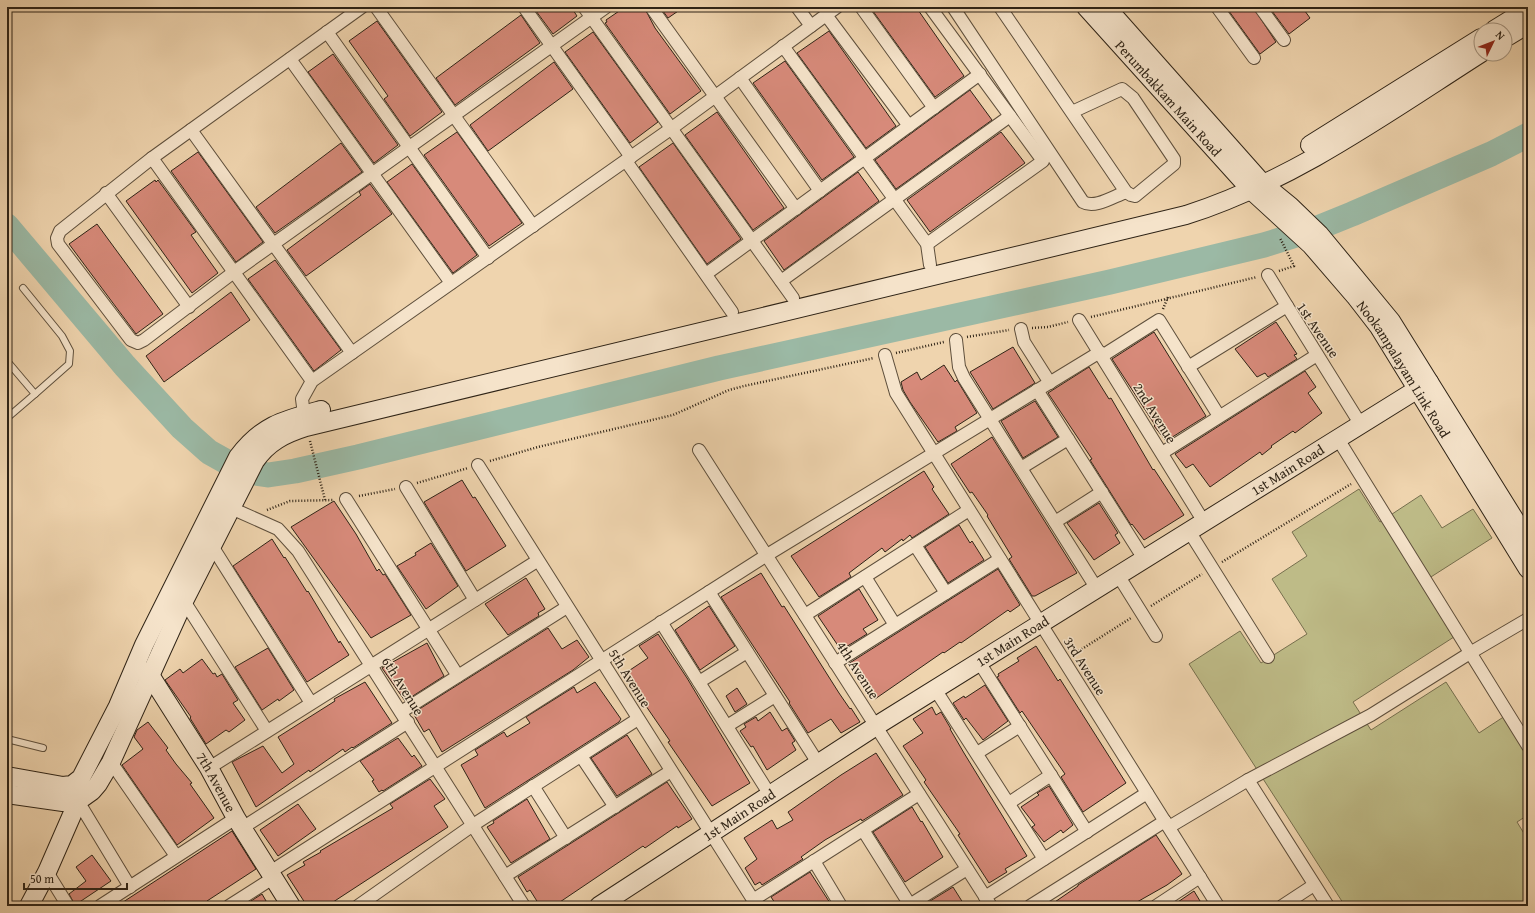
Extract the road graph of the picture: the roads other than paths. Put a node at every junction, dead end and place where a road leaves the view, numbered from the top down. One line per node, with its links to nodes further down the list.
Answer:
1 (362, 7): 22 (street)
2 (376, 7): 36 (street)
3 (524, 7): 26 (street)
4 (584, 7): 18 (street)
5 (606, 7): 18 (street)
6 (651, 7): 33 (street)
7 (797, 7): 21 (street)
8 (837, 7): 17 (street)
9 (861, 7): 34 (street)
10 (930, 7): 31 (street)
11 (953, 7): 48 (street)
12 (1000, 7): 35 (street)
13 (1217, 7): 28 (street)
14 (1260, 7): 24 (street)
15 (1097, 9): 46 (street, Perumbakkam Main Road)
16 (1528, 9): 19 (street)
17 (826, 15): 21 (street); 38 (street)
18 (591, 17): 26 (street); 39 (street)
19 (1507, 22)
20 (1528, 24): 23 (street)
21 (811, 26): 27 (street)
22 (327, 32): 30 (street); 41 (street)
23 (1513, 33)
24 (1284, 40)
25 (1473, 43): 46 (street)
26 (552, 46): 36 (street); 44 (street)
27 (784, 46): 32 (street); 43 (street)
28 (1254, 58)
29 (1473, 58): 46 (street)
30 (290, 59): 40 (street); 45 (street)
31 (980, 74): 34 (street); 37 (street)
32 (740, 78): 33 (street); 47 (street)
33 (716, 96): 39 (street); 51 (street)
34 (934, 108): 38 (street)
35 (1072, 112): 48 (street); 48 (street)
36 (454, 116): 41 (street); 52 (street)
37 (1010, 116): 50 (street); 54 (street)
38 (909, 126): 43 (street)
39 (672, 128): 44 (street); 53 (street)
40 (191, 130): 42 (street); 55 (street)
41 (409, 147): 45 (street); 56 (street)
42 (152, 158): 49 (street); 58 (street)
43 (865, 158): 47 (street); 50 (street)
44 (629, 159): 52 (street); 59 (street)
45 (372, 174): 55 (street); 62 (street)
46 (1254, 183): 57 (street); 79 (street, Nookampalayam Link Road); 86 (street)
47 (820, 191): 51 (street)
48 (1126, 192)
49 (106, 193): 65 (street); 65 (street)
50 (895, 200): 54 (street); 61 (street)
51 (796, 209): 53 (street)
52 (533, 226): 56 (street)
53 (752, 241): 59 (street); 61 (street)
54 (926, 244): 57 (street)
55 (273, 245): 58 (street); 71 (street)
56 (488, 258): 62 (street)
57 (930, 265): 64 (street)
58 (234, 272): 65 (street); 77 (street)
59 (706, 274): 67 (street)
60 (1268, 275): 66 (street)
61 (781, 281): 64 (street)
62 (451, 283): 71 (street)
63 (23, 288): 81 (lane)
64 (793, 298): 67 (street)
65 (189, 306)
66 (1287, 306): 74 (street, 1st Avenue); 76 (street, 1st Avenue)
67 (732, 312): 86 (street)
68 (1079, 320): 72 (street, 2nd Avenue)
69 (1021, 329): 78 (street)
70 (956, 340): 84 (street)
71 (352, 353): 77 (street)
72 (1101, 354): 76 (street); 78 (street); 92 (street, 2nd Avenue)
73 (886, 355): 91 (street, 3rd Avenue)
74 (1317, 355): 82 (street); 85 (street, 1st Avenue)
75 (7, 361): 81 (lane)
76 (1188, 367): 82 (street)
77 (312, 381): 86 (street)
78 (1050, 383): 80 (street)
79 (1423, 386): 85 (street, 1st Main Road); 103 (street, Nookampalayam Link Road); 110 (street, Nookampalayam Link Road)
80 (1037, 390): 84 (street); 87 (street)
81 (35, 394): 83 (lane)
82 (1219, 416): 92 (street)
83 (7, 418)
84 (989, 419): 91 (street); 94 (street)
85 (1361, 425): 88 (street, 1st Main Road)
86 (306, 426): 89 (street)
87 (1068, 439): 94 (street); 96 (street)
88 (1338, 439): 101 (street, 1st Main Road); 127 (street)
89 (255, 447): 98 (street); 133 (street)
90 (699, 450): 106 (street, 4th Avenue)
91 (933, 453): 99 (street, 3rd Avenue); 106 (street)
92 (1162, 453): 101 (street, 2nd Avenue)
93 (478, 465): 109 (street, 5th Avenue)
94 (1020, 468): 100 (street)
95 (406, 487): 116 (street)
96 (1102, 492): 100 (street); 108 (street)
97 (346, 499): 124 (street)
98 (235, 502): 105 (street); 132 (street, 6th Avenue)
99 (969, 510): 104 (street); 107 (street, 3rd Avenue)
100 (1054, 522): 113 (street)
101 (1204, 522): 102 (street, 1st Main Road)
102 (1189, 531): 108 (street, 1st Main Road); 128 (street)
103 (1528, 541)
104 (915, 545): 112 (street); 115 (street)
105 (212, 546): 117 (street); 139 (street)
106 (767, 555): 114 (street); 119 (street, 4th Avenue)
107 (1000, 559): 115 (street); 122 (street, 3rd Avenue)
108 (1144, 559): 111 (street, 1st Main Road)
109 (537, 561): 116 (street); 118 (street, 5th Avenue)
110 (1528, 569)
111 (1118, 575): 113 (street, 1st Main Road); 125 (street)
112 (865, 577): 119 (street); 123 (street)
113 (1097, 588): 122 (street, 1st Main Road)
114 (709, 592): 121 (street); 126 (street)
115 (946, 592): 123 (street)
116 (475, 600): 124 (street)
117 (184, 601): 134 (street); 146 (street)
118 (567, 607): 129 (street, 5th Avenue); 135 (street)
119 (805, 615): 131 (street, 4th Avenue)
120 (1528, 619): 127 (street)
121 (661, 622): 129 (street); 136 (street)
122 (1041, 624): 130 (street, 1st Main Road); 162 (street, 3rd Avenue)
123 (895, 625): 131 (street)
124 (428, 629): 132 (street); 135 (street)
125 (1156, 636)
126 (747, 652): 136 (street); 138 (street)
127 (1470, 653): 148 (street); 159 (street)
128 (1268, 657)
129 (601, 660): 141 (street, 5th Avenue); 154 (street)
130 (979, 662): 137 (street, 1st Main Road); 145 (street)
131 (835, 663): 144 (street, 4th Avenue)
132 (372, 665): 139 (street); 140 (street, 6th Avenue)
133 (134, 666): 134 (street, 7th Avenue); 161 (street)
134 (150, 675): 152 (street); 155 (street, 7th Avenue)
135 (458, 676): 140 (street)
136 (699, 682): 143 (street)
137 (936, 689): 144 (street, 1st Main Road); 150 (street)
138 (775, 696): 143 (street); 153 (street)
139 (311, 703): 146 (street)
140 (401, 712): 142 (street, 6th Avenue)
141 (638, 719): 151 (street); 156 (street, 5th Avenue)
142 (408, 722): 154 (street, 6th Avenue); 168 (street)
143 (727, 726): 165 (street)
144 (876, 726): 153 (street, 1st Main Road); 164 (street, 4th Avenue)
145 (1020, 726): 150 (street); 157 (street)
146 (267, 732): 155 (street)
147 (7, 739): 149 (lane)
148 (1528, 746)
149 (43, 748)
150 (977, 753): 166 (street)
151 (581, 756): 160 (street); 167 (street)
152 (111, 762): 161 (street); 175 (street)
153 (818, 763): 165 (street, 1st Main Road)
154 (435, 765): 170 (street, 6th Avenue); 180 (street)
155 (209, 768): 168 (street, 7th Avenue)
156 (671, 771): 167 (street); 173 (street, 5th Avenue)
157 (1051, 775): 166 (street); 172 (street)
158 (7, 776): 161 (street)
159 (1248, 780): 169 (street); 183 (street)
160 (533, 786): 170 (street); 174 (street)
161 (75, 793): 163 (street); 179 (street); 184 (street)
162 (1147, 793): 169 (street, 3rd Avenue); 172 (street)
163 (7, 794)
164 (920, 794): 171 (street); 178 (street, 4th Avenue)
165 (770, 795): 173 (street, 1st Main Road)
166 (1008, 803): 176 (street)
167 (615, 807): 174 (street)
168 (239, 823): 175 (street); 180 (street, 7th Avenue)
169 (1167, 824): 182 (street, 3rd Avenue); 197 (street)
170 (473, 825): 181 (street, 6th Avenue); 193 (street)
171 (863, 830): 177 (street); 187 (street)
172 (1087, 832): 176 (street)
173 (711, 833): 186 (street, 5th Avenue); 195 (street, 1st Main Road)
174 (566, 838): 181 (street)
175 (176, 856): 184 (street)
176 (1044, 859): 185 (street)
177 (814, 861): 186 (street); 196 (street)
178 (967, 869): 185 (street, 4th Avenue); 187 (street)
179 (47, 872): 188 (street); 189 (street)
180 (271, 875): 191 (street); 192 (street, 7th Avenue)
181 (505, 876): 194 (street, 6th Avenue)
182 (1200, 877): 198 (street); 199 (street, 3rd Avenue)
183 (1314, 885): 200 (street); 201 (street)
184 (130, 887): 190 (street)
185 (988, 901)
186 (755, 903)
187 (909, 905)
188 (29, 906)
189 (68, 906)
190 (100, 906)
191 (229, 906)
192 (291, 906)
193 (358, 906)
194 (524, 906)
195 (599, 906)
196 (841, 906)
197 (1030, 906)
198 (1156, 906)
199 (1218, 906)
200 (1282, 906)
201 (1328, 906)

